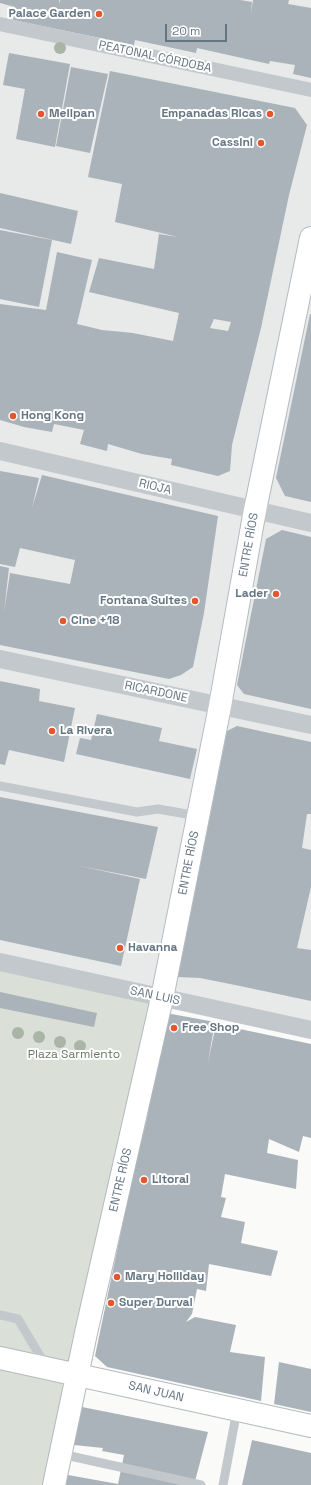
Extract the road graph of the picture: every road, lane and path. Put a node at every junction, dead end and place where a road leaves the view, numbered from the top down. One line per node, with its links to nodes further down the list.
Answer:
1 (0, 24): 2 (street, PEATONAL CÓRDOBA)
2 (311, 90)
3 (311, 238): 5 (main road, ENTRE RÍOS)
4 (0, 451): 5 (street, RIOJA)
5 (255, 510): 6 (street, RIOJA); 8 (main road, ENTRE RÍOS)
6 (311, 523)
7 (0, 659): 8 (street, RICARDONE)
8 (220, 706): 9 (street, RICARDONE); 11 (main road, ENTRE RÍOS)
9 (311, 725)
10 (0, 786): 11 (lane)
11 (198, 816): 13 (main road, ENTRE RÍOS)
12 (0, 962): 13 (street, SAN LUIS)
13 (162, 998): 14 (street, SAN LUIS); 18 (main road, ENTRE RÍOS)
14 (311, 1030)
15 (0, 1315): 17 (lane)
16 (0, 1358): 17 (main road, SAN JUAN)
17 (48, 1368): 18 (main road, SAN JUAN)
18 (78, 1375): 19 (main road, SAN JUAN); 21 (main road, ENTRE RÍOS)
19 (237, 1410): 20 (main road, SAN JUAN); 24 (lane)
20 (311, 1426)
21 (61, 1454): 22 (main road, ENTRE RÍOS); 23 (lane)
22 (54, 1485)
23 (201, 1485)
24 (223, 1485)

